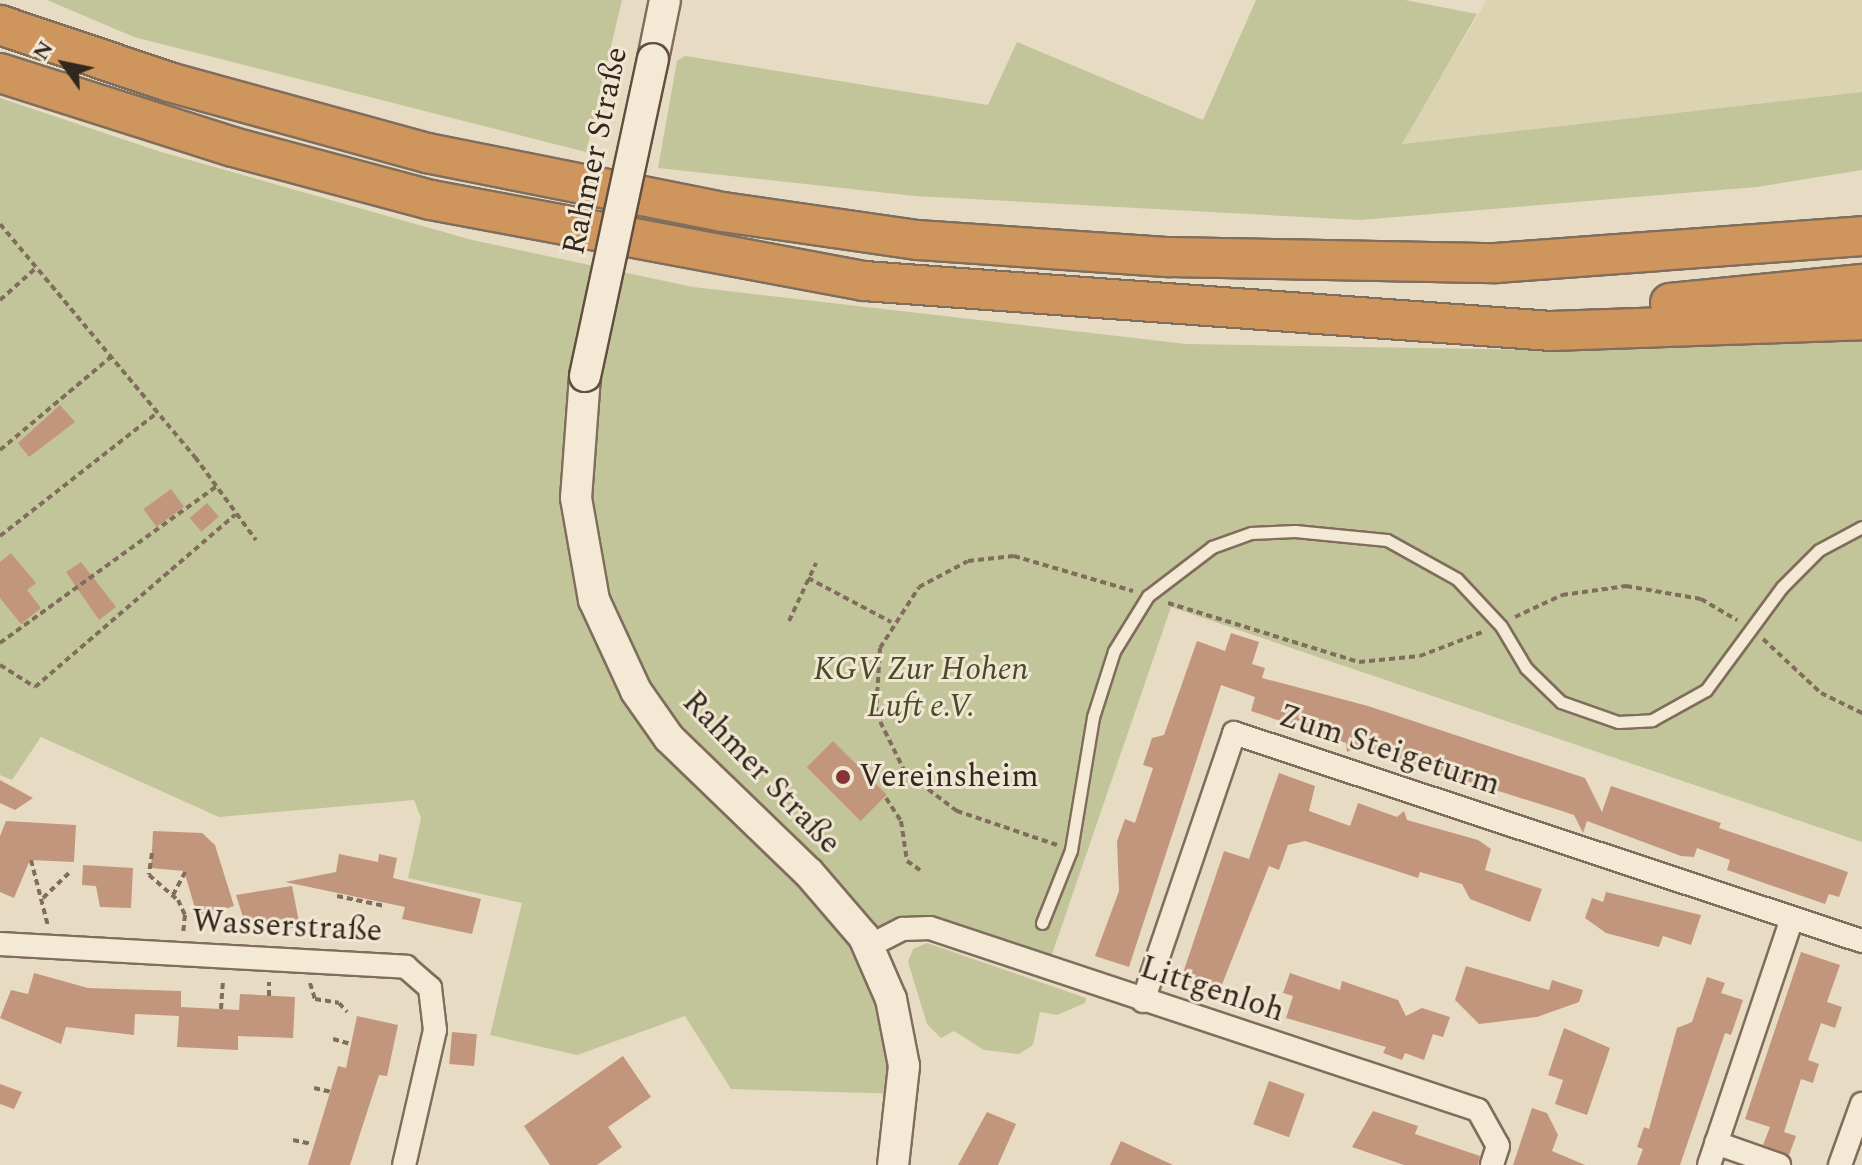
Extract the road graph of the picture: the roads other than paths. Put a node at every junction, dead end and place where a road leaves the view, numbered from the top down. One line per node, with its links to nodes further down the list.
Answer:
1 (665, 0): 15 (main road, Rahmer Straße, bridge)
2 (0, 25): 6 (highway)
3 (0, 73): 9 (highway)
4 (1862, 227): 6 (highway)
5 (1862, 236): 6 (highway)
6 (1820, 241)
7 (1862, 284): 9 (highway)
8 (1862, 320): 9 (highway)
9 (1444, 322)
10 (1862, 527): 12 (lane)
11 (1792, 919): 13 (street, Zum Steigeturm); 16 (street, Zum Steigeturm); 18 (street)
12 (1042, 923)
13 (1862, 941)
14 (0, 944): 19 (street, Wasserstraße)
15 (869, 946): 16 (street, Littgenloh); 20 (main road, Rahmer Straße)
16 (1143, 1001): 21 (street, Littgenloh)
17 (1862, 1104): 24 (street)
18 (1716, 1143): 22 (street); 23 (street)
19 (404, 1165)
20 (893, 1165)
21 (1492, 1165)
22 (1709, 1165)
23 (1779, 1165)
24 (1840, 1165)

